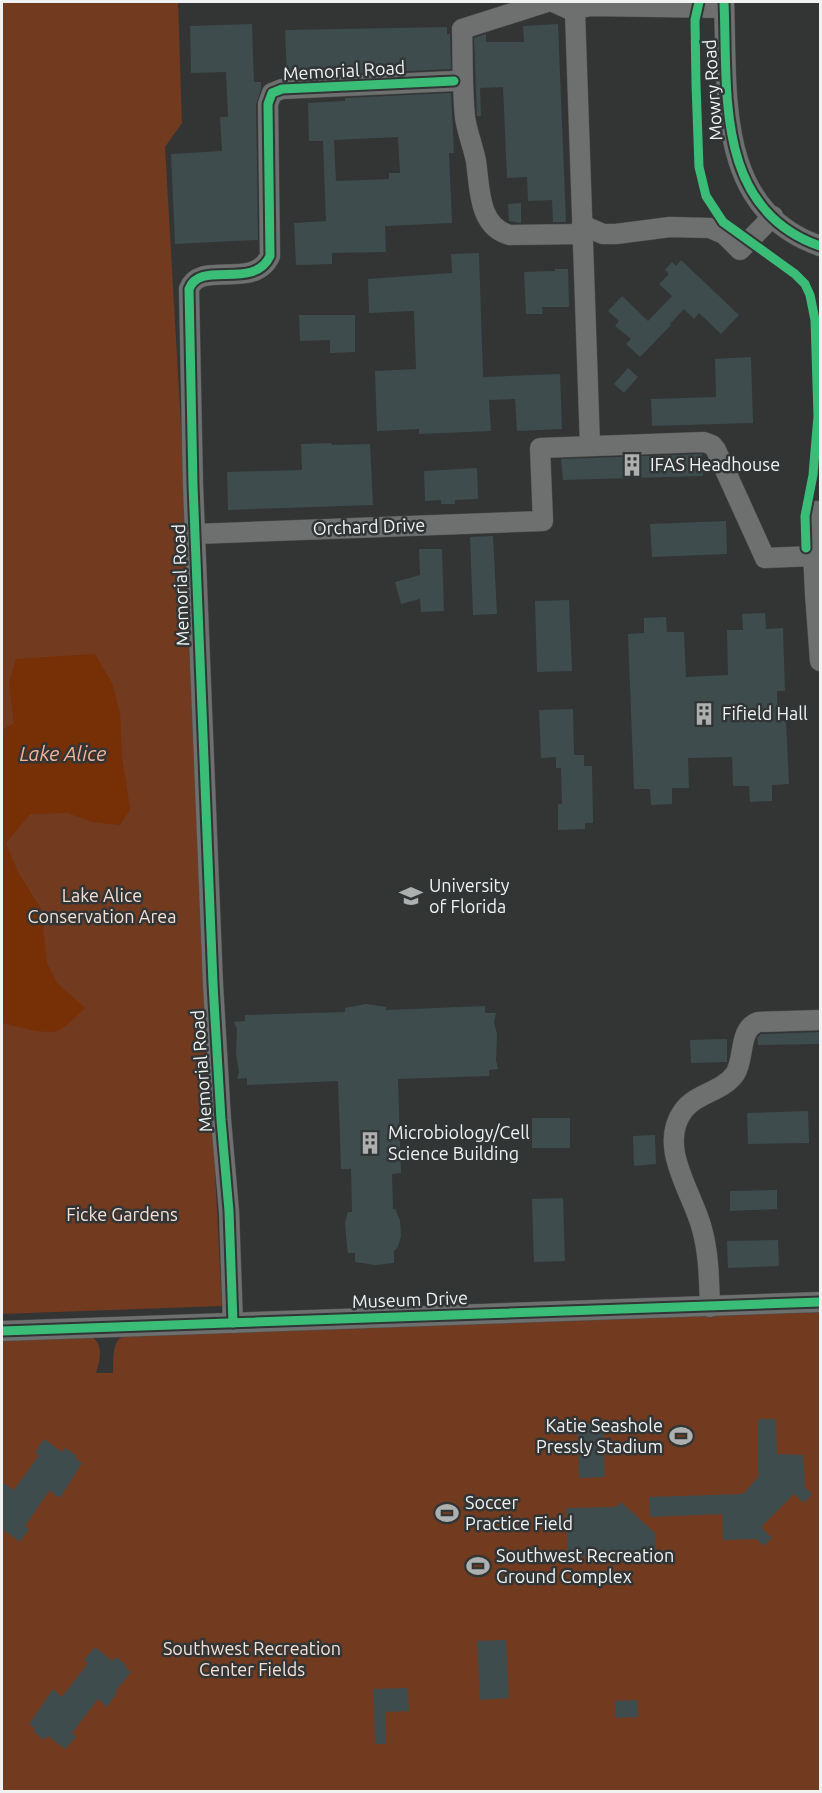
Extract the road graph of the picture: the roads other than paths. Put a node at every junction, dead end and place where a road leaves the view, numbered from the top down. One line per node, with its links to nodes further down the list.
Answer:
1 (547, 2): 7 (street)
2 (553, 2): 4 (street)
3 (724, 5): 4 (street); 6 (street, Mowry Road)
4 (575, 12): 7 (street)
5 (454, 81): 13 (street, Memorial Road)
6 (772, 216): 8 (street); 9 (street, Mowry Road)
7 (582, 229): 8 (street); 10 (street)
8 (616, 234): 10 (street)
9 (820, 246)
10 (584, 267): 11 (street)
11 (590, 445): 13 (street, Orchard Drive); 14 (street)
12 (820, 511): 14 (street)
13 (195, 534): 19 (street, Memorial Road)
14 (813, 556): 15 (street)
15 (820, 661)
16 (820, 1020): 18 (street)
17 (820, 1302): 18 (street, Museum Drive)
18 (710, 1306): 19 (street, Museum Drive)
19 (233, 1323): 20 (street, Museum Drive)
20 (2, 1331)

